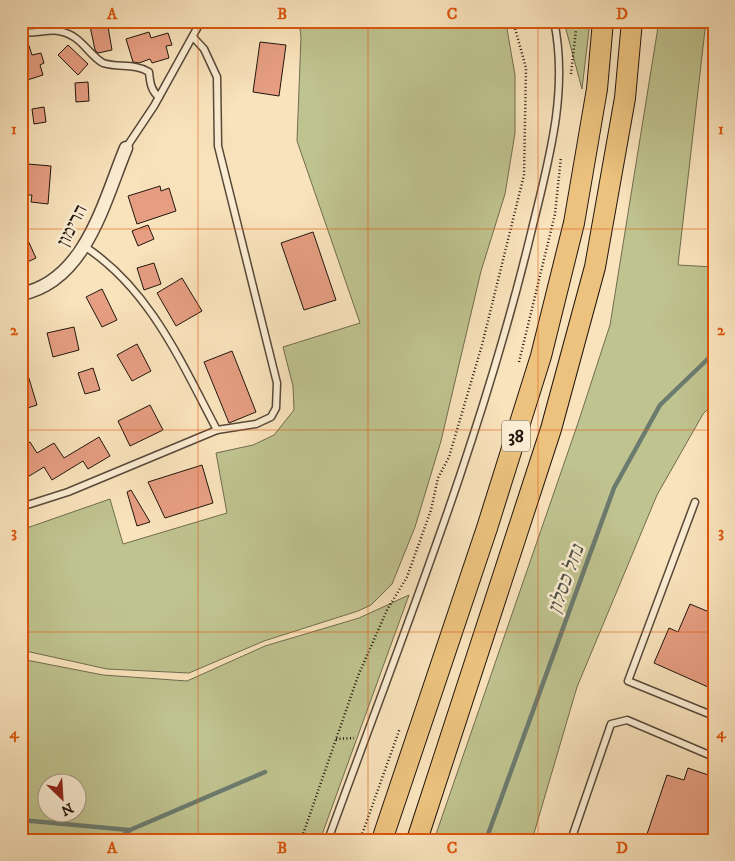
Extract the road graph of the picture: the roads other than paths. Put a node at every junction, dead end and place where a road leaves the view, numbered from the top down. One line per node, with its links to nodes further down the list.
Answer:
1 (201, 21): 6 (lane)
2 (554, 21): 16 (lane)
3 (603, 21): 17 (highway, 38)
4 (632, 21): 18 (highway, 38)
5 (21, 32): 7 (lane)
6 (193, 37): 7 (lane); 11 (lane)
7 (159, 97): 8 (lane)
8 (126, 148): 9 (street, הרימון)
9 (84, 246): 10 (street, הרימון); 11 (lane)
10 (21, 294)
11 (217, 430): 13 (lane)
12 (695, 502): 14 (lane)
13 (21, 507)
14 (714, 716)
15 (714, 757): 19 (lane)
16 (328, 840)
17 (382, 840)
18 (416, 840)
19 (571, 840)

